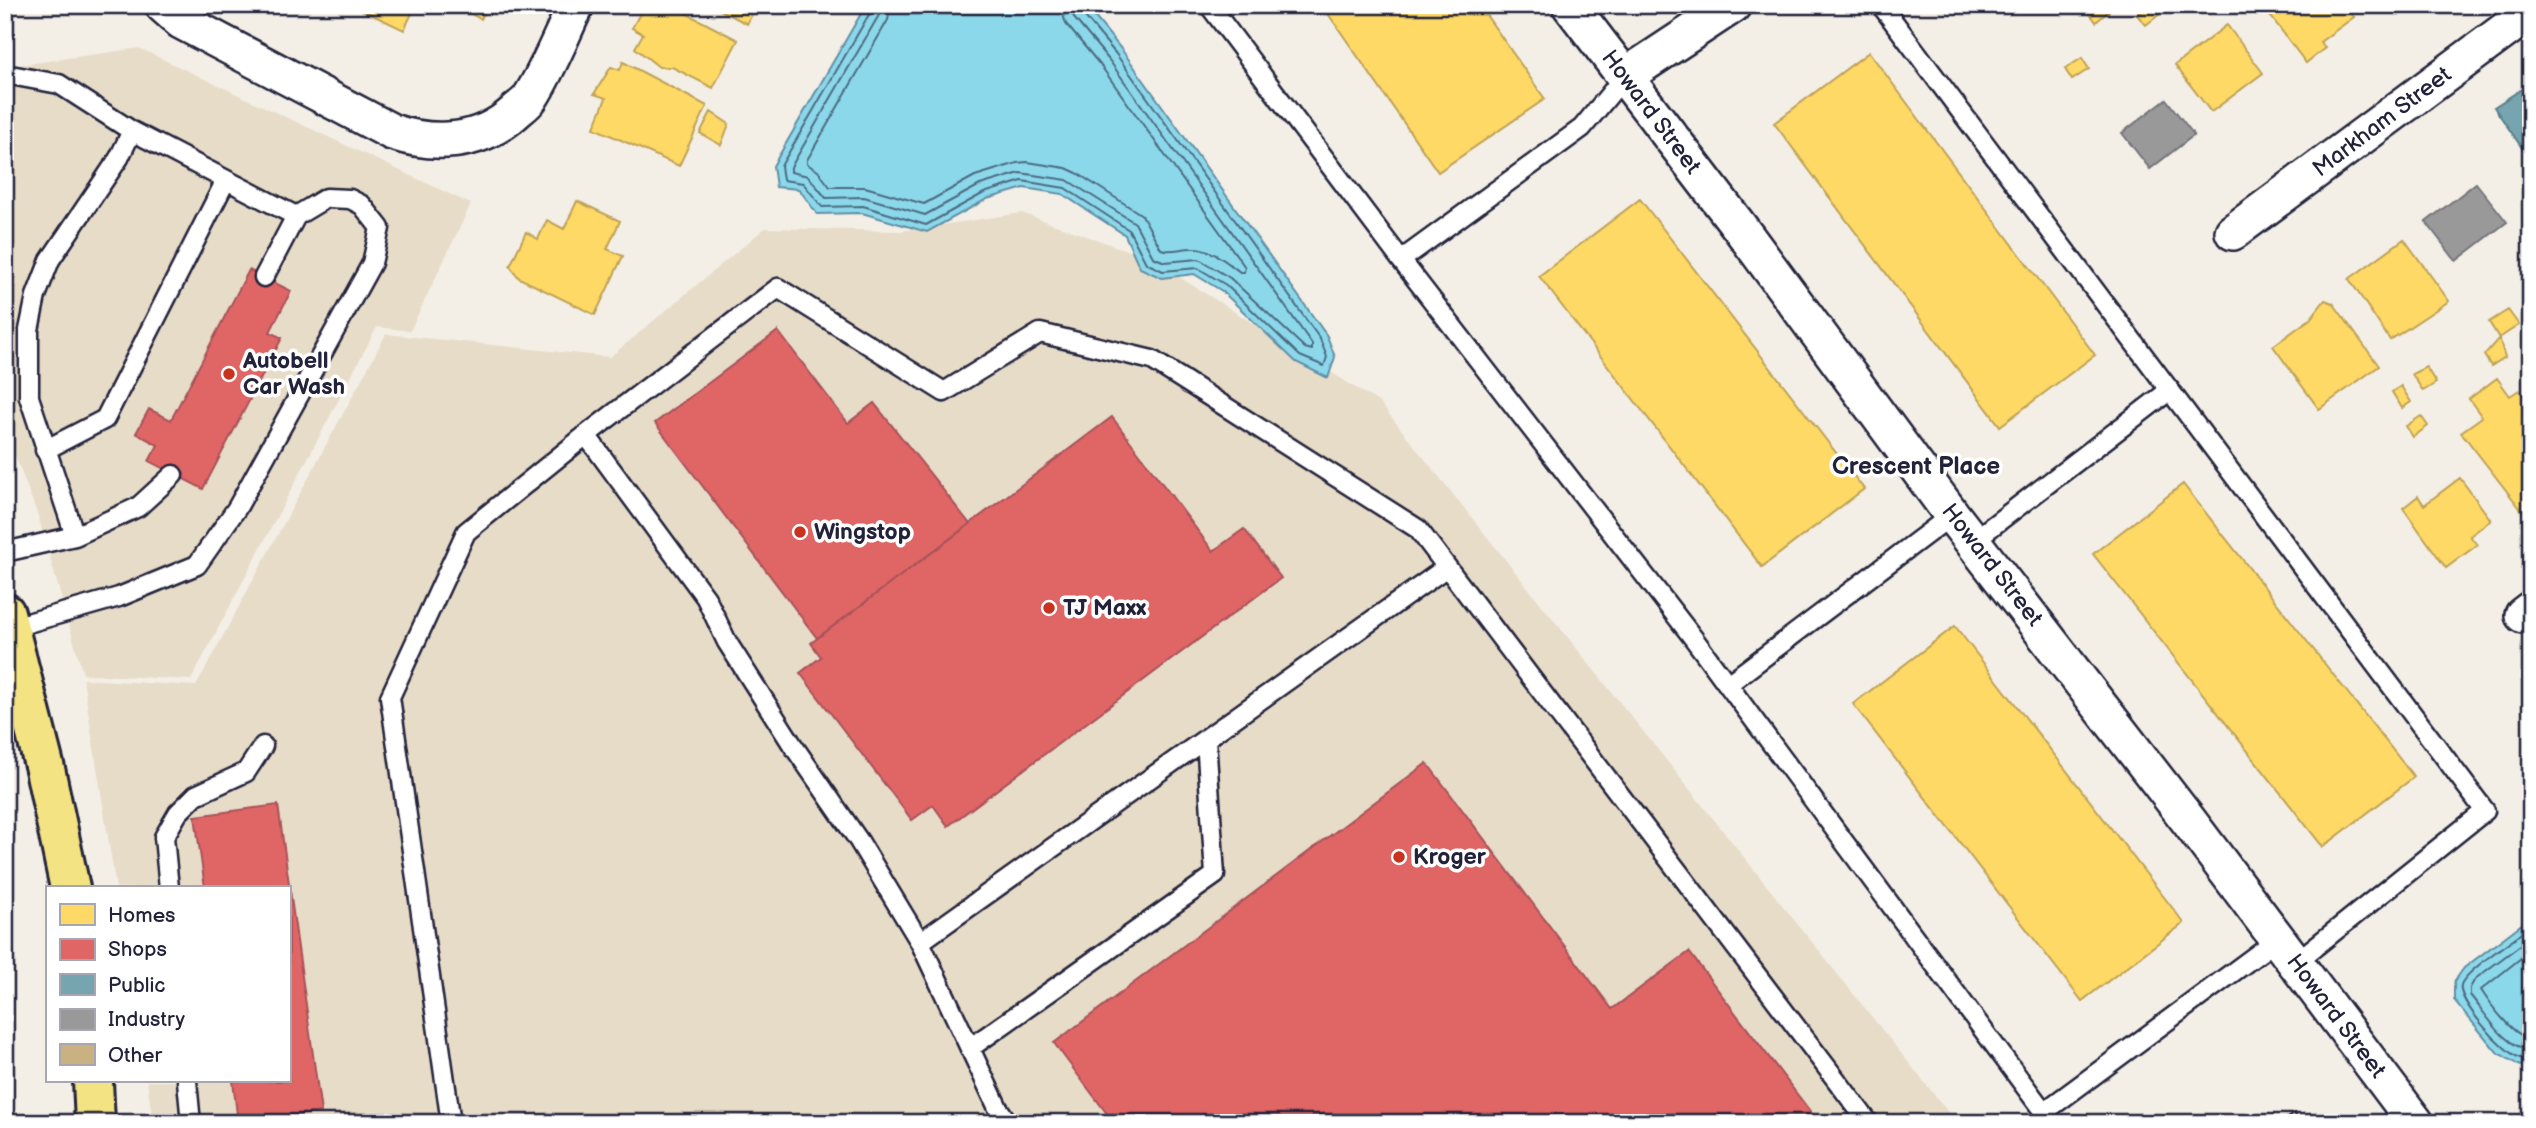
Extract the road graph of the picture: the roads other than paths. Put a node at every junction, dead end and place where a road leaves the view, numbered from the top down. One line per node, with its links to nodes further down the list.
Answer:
1 (163, 5): 2 (street)
2 (576, 5)
3 (1209, 5): 14 (lane)
4 (1570, 5): 9 (street, Howard Street)
5 (1733, 5): 9 (street)
6 (1881, 5): 16 (lane)
7 (2531, 12): 13 (street, Markham Street)
8 (5, 74): 10 (lane)
9 (1624, 77): 14 (lane); 20 (street, Howard Street)
10 (132, 131): 11 (lane); 18 (lane)
11 (226, 180): 12 (lane); 18 (lane)
12 (296, 216): 15 (lane); 24 (lane)
13 (2234, 232)
14 (1401, 260): 25 (lane)
15 (264, 277)
16 (2170, 390): 20 (lane); 31 (lane)
17 (586, 435): 23 (lane); 30 (lane); 38 (lane)
18 (45, 450): 21 (lane)
19 (173, 475): 21 (lane)
20 (1963, 528): 25 (lane); 31 (street, Howard Street)
21 (75, 536): 22 (lane)
22 (5, 552)
23 (1447, 567): 26 (lane); 40 (lane)
24 (8, 621): 28 (main road)
25 (1728, 684): 35 (lane)
26 (1206, 739): 30 (lane); 32 (lane)
27 (263, 746): 29 (lane)
28 (70, 886)
29 (169, 886)
30 (920, 943): 32 (lane)
31 (2287, 951): 35 (lane); 41 (street, Howard Street)
32 (970, 1048): 39 (lane)
33 (93, 1082): 36 (main road)
34 (187, 1082): 37 (lane)
35 (2048, 1117)
36 (95, 1123)
37 (191, 1123)
38 (451, 1123)
39 (1008, 1123)
40 (1869, 1123)
41 (2416, 1123)

